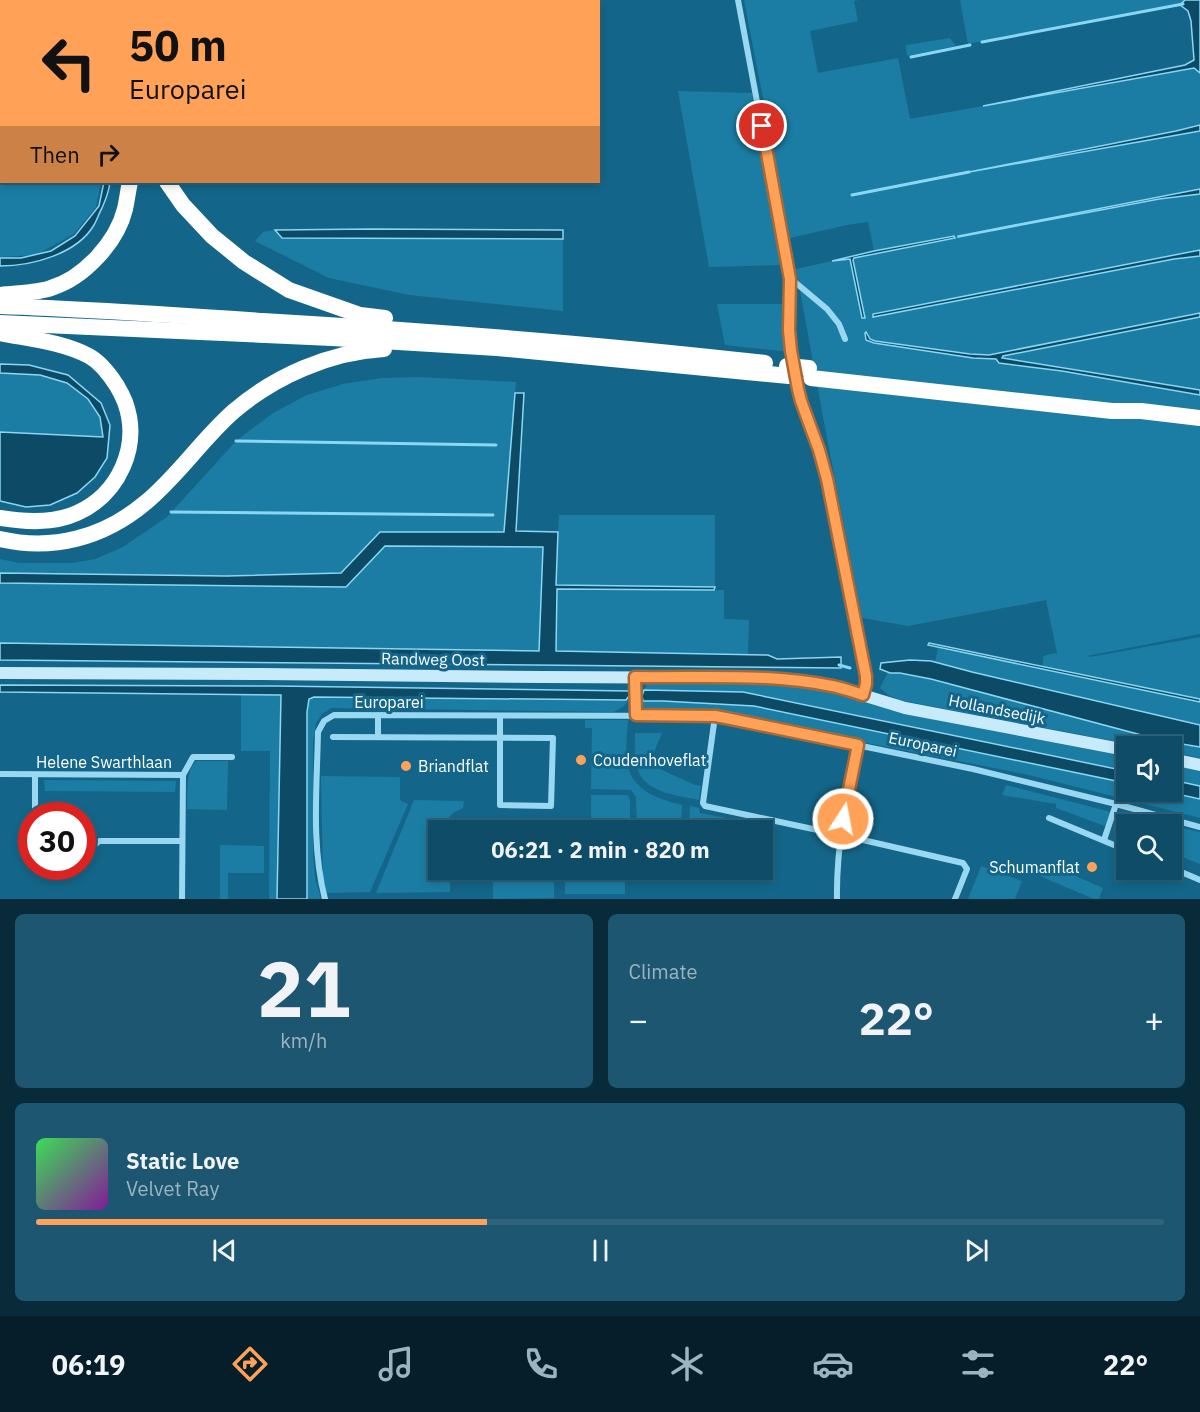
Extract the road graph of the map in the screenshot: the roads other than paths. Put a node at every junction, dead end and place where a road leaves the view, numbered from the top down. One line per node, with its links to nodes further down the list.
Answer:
1 (738, 0): 4 (street)
2 (130, 183): 5 (highway)
3 (168, 183): 10 (highway)
4 (790, 279): 9 (street); 16 (street)
5 (0, 295)
6 (0, 306): 10 (highway)
7 (0, 323): 10 (highway)
8 (0, 333): 12 (highway)
9 (845, 339)
10 (499, 343): 11 (highway); 13 (highway)
11 (1200, 418)
12 (0, 518)
13 (0, 539)
14 (0, 673): 15 (street, Randweg Oost)
15 (635, 677): 16 (street, Randweg Oost); 17 (street)
16 (863, 695): 25 (street, Hollandsedijk)
17 (636, 715): 19 (street, Europarei); 20 (street, Europarei)
18 (378, 716): 19 (street, Europarei); 22 (street); 44 (street, Europarei)
19 (500, 716): 23 (street)
20 (715, 716): 24 (street, Europarei); 36 (street)
21 (333, 737): 22 (street)
22 (378, 737): 23 (street)
23 (501, 738): 23 (street)
24 (858, 745): 33 (street, Europarei); 36 (street)
25 (1116, 748)
26 (232, 757): 31 (street, Helene Swarthlaan)
27 (1182, 761): 28 (street)
28 (1200, 765)
29 (0, 774): 30 (street, Helene Swarthlaan)
30 (35, 775): 31 (street, Helene Swarthlaan); 32 (street)
31 (183, 775): 38 (street)
32 (35, 802)
33 (1116, 804): 35 (street, Europarei); 37 (street)
34 (1049, 818): 37 (street)
35 (1200, 827)
36 (841, 835): 45 (street); 46 (street)
37 (1104, 840): 40 (street)
38 (182, 841): 39 (street); 43 (street)
39 (96, 842)
40 (1116, 845)
41 (1182, 872): 42 (street)
42 (1200, 880)
43 (182, 899)
44 (325, 899)
45 (837, 899)
46 (955, 899)

